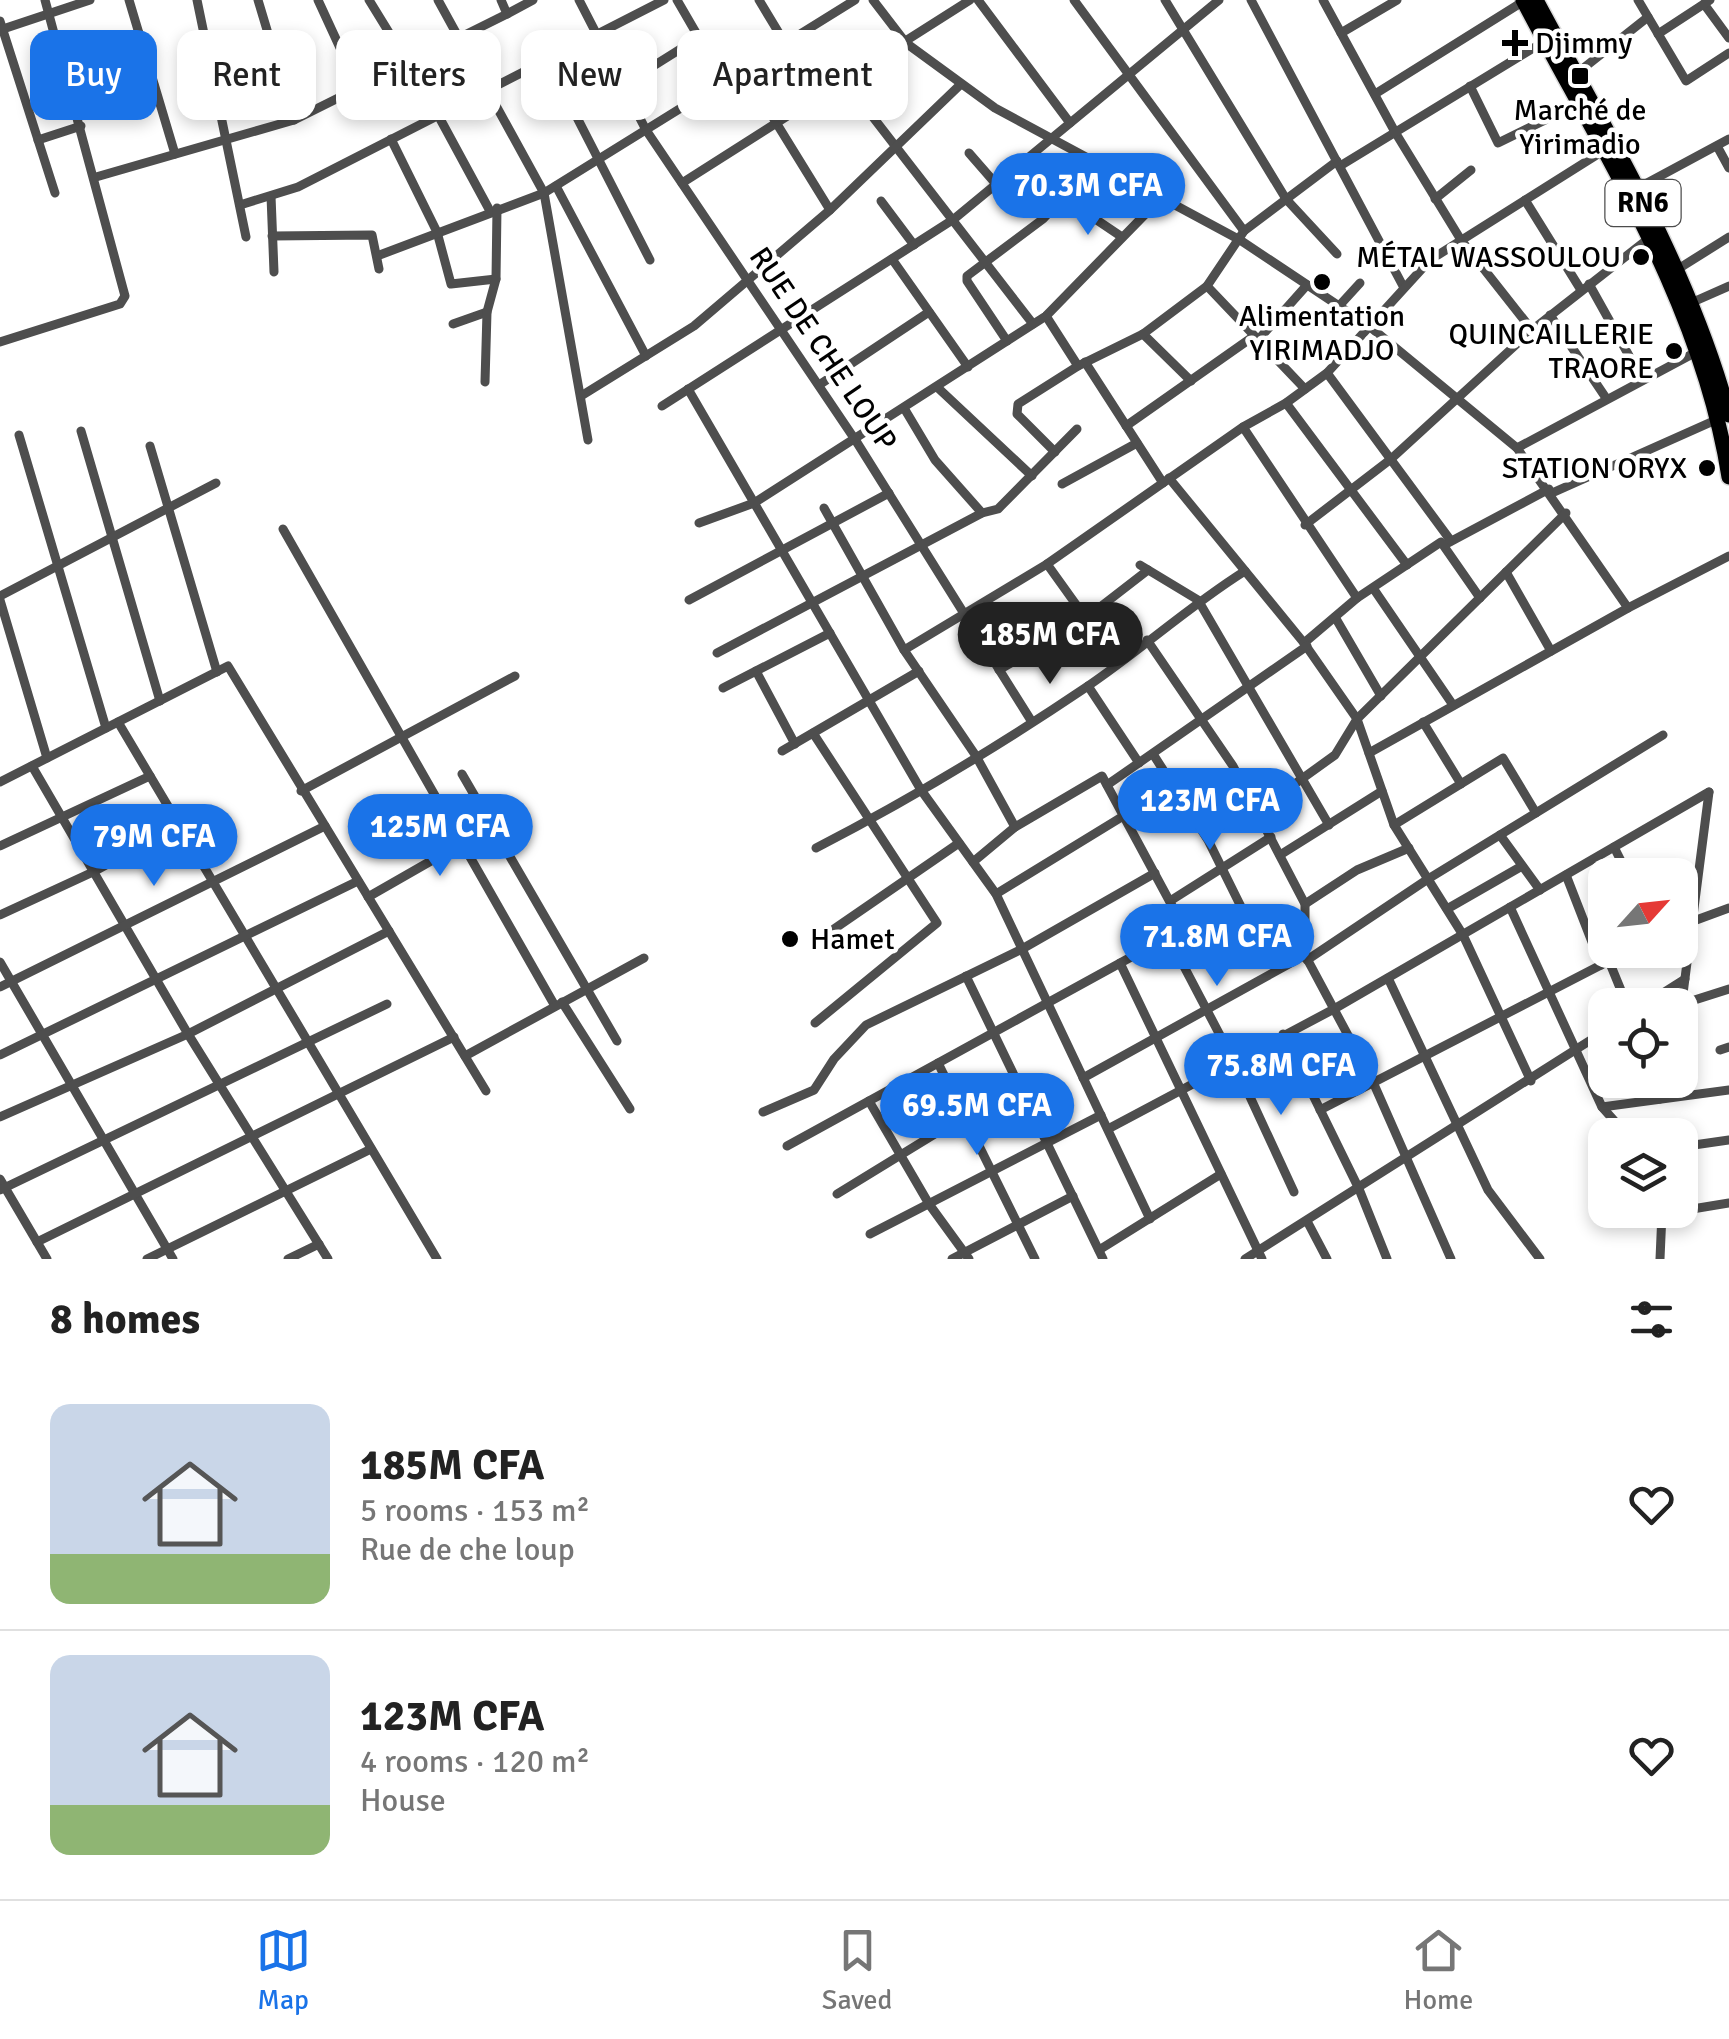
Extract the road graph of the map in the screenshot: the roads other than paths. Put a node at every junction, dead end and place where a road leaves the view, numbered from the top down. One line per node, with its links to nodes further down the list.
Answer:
1 (44, 0): 31 (street)
2 (90, 0): 31 (street)
3 (129, 0): 36 (street)
4 (197, 0): 80 (street)
5 (258, 0): 37 (street)
6 (318, 0): 51 (street)
7 (369, 0): 38 (street)
8 (438, 0): 39 (street)
9 (500, 0): 32 (street)
10 (533, 0): 32 (street)
11 (580, 0): 41 (street, RUE DE CHE LOUP)
12 (664, 0): 42 (street)
13 (676, 0): 43 (street)
14 (759, 0): 44 (street)
15 (855, 0): 45 (street)
16 (873, 0): 46 (street)
17 (970, 0): 52 (street)
18 (978, 0): 75 (street)
19 (1074, 0): 57 (street)
20 (1165, 0): 47 (street)
21 (1219, 0): 47 (street)
22 (1251, 0): 91 (street)
23 (1322, 0): 30 (street)
24 (1340, 0): 30 (street)
25 (1397, 0): 48 (street)
26 (1536, 0): 56 (highway, RN6)
27 (1638, 0): 33 (street)
28 (1524, 1): 53 (highway, RN6); 60 (street)
29 (1707, 2): 49 (street); 50 (street)
30 (1328, 11): 48 (street)
31 (48, 14): 34 (street); 35 (street)
32 (507, 14): 40 (street)
33 (1648, 17): 49 (street); 56 (street)
34 (1, 27): 83 (street)
35 (53, 30)
36 (138, 30)
37 (267, 30)
38 (387, 30)
39 (455, 30)
40 (474, 30)
41 (595, 30)
42 (605, 30)
43 (693, 30)
44 (777, 30)
45 (806, 30)
46 (896, 30)
47 (1183, 30): 57 (street); 105 (street)
48 (1341, 33): 60 (street)
49 (1658, 34): 55 (street)
50 (1729, 38)
51 (336, 39)
52 (908, 42)
53 (1545, 42): 59 (street); 62 (highway, RN6)
54 (908, 44): 58 (street)
55 (1729, 53)
56 (1576, 74): 98 (highway, RN6)
57 (1128, 75): 75 (street); 114 (street)
58 (961, 84): 79 (street); 85 (street)
59 (1470, 86): 62 (street); 78 (street)
60 (1376, 94): 78 (street)
61 (157, 95): 87 (street)
62 (1578, 104): 86 (highway, RN6)
63 (677, 111): 77 (street)
64 (501, 114): 100 (street)
65 (80, 120): 76 (street)
66 (294, 120): 80 (street)
67 (428, 120): 81 (street)
68 (441, 120): 109 (street)
69 (578, 120): 89 (street)
70 (641, 120): 77 (street, RUE DE CHE LOUP)
71 (776, 120): 74 (street)
72 (783, 120): 74 (street)
73 (876, 120): 85 (street)
74 (778, 123): 95 (street); 110 (street)
75 (1070, 123): 79 (street)
76 (81, 126): 83 (street); 94 (street)
77 (646, 130): 89 (street); 95 (street, RUE DE CHE LOUP)
78 (1395, 132): 91 (street); 103 (street)
79 (1052, 138): 90 (street); 96 (street)
80 (226, 139): 87 (street); 107 (street)
81 (391, 139): 101 (street); 112 (street)
82 (1729, 139): 84 (street)
83 (38, 140): 99 (street)
84 (1717, 146): 92 (street); 98 (street)
85 (898, 147): 110 (street); 111 (street)
86 (1603, 151): 106 (street); 118 (highway, RN6)
87 (175, 154): 94 (street)
88 (968, 154): 96 (street)
89 (598, 160): 97 (street); 124 (street)
90 (1096, 162): 102 (street); 125 (street)
91 (1338, 164): 105 (street); 134 (street)
92 (1729, 168)
93 (1470, 170): 103 (street)
94 (96, 177): 151 (street)
95 (682, 182): 130 (street, RUE DE CHE LOUP)
96 (996, 184): 111 (street)
97 (556, 186): 100 (street); 153 (street)
98 (1636, 189): 127 (highway, RN6)
99 (55, 193)
100 (544, 193): 109 (street); 164 (street)
101 (270, 196): 107 (street); 113 (street)
102 (1162, 197): 114 (street); 117 (street)
103 (1435, 198): 119 (street)
104 (881, 200): 120 (street)
105 (1286, 200): 114 (street); 121 (street)
106 (1525, 200): 119 (street); 136 (street)
107 (240, 206): 115 (street)
108 (1076, 206): 117 (street)
109 (494, 210): 112 (street); 129 (street)
110 (830, 210): 130 (street)
111 (954, 219): 120 (street); 125 (street)
112 (438, 232): 122 (street); 129 (street)
113 (272, 236): 122 (street); 128 (street)
114 (1242, 236): 132 (street); 133 (street)
115 (246, 237)
116 (1729, 237): 127 (street)
117 (1122, 238): 142 (street)
118 (1648, 239): 136 (street); 152 (highway, RN6)
119 (1461, 240): 134 (street); 147 (street)
120 (914, 245): 123 (street)
121 (1337, 254)
122 (377, 256): 126 (street)
123 (892, 259): 140 (street); 146 (street)
124 (650, 260)
125 (986, 261): 144 (street); 150 (street)
126 (379, 269)
127 (1678, 269): 137 (highway, RN6)
128 (274, 272)
129 (496, 279): 139 (street)
130 (748, 280): 146 (street, RUE DE CHE LOUP); 153 (street)
131 (1360, 283): 138 (street)
132 (1308, 285): 138 (street); 149 (street)
133 (1206, 286): 148 (street); 149 (street)
134 (1403, 286): 145 (street)
135 (1729, 286): 137 (street)
136 (1585, 287): 141 (street); 157 (street)
137 (1693, 302): 170 (highway, RN6)
138 (1339, 306): 145 (street)
139 (486, 312): 143 (street); 159 (street)
140 (929, 312): 155 (street); 160 (street)
141 (1550, 315): 147 (street); 166 (street)
142 (1046, 316): 144 (street); 154 (street)
143 (453, 324)
144 (1033, 324): 150 (street)
145 (1369, 326): 156 (street); 165 (street)
146 (781, 330): 160 (street, RUE DE CHE LOUP); 162 (street)
147 (1532, 330): 165 (street)
148 (1143, 334): 154 (street); 158 (street)
149 (1256, 338): 158 (street); 163 (street)
150 (1007, 341): 155 (street)
151 (0, 342)
152 (1698, 351): 157 (street); 170 (highway, RN6)
153 (646, 356): 164 (street)
154 (1082, 364): 171 (street); 181 (street)
155 (968, 366): 161 (street)
156 (1327, 373): 163 (street); 182 (street)
157 (1642, 379): 166 (street)
158 (1190, 381): 171 (street)
159 (484, 382)
160 (819, 386): 177 (street, RUE DE CHE LOUP)
161 (937, 387): 169 (street); 183 (street)
162 (688, 389): 168 (street); 191 (street)
163 (1305, 389): 167 (street)
164 (581, 396): 176 (street)
165 (1456, 398): 180 (street); 182 (street)
166 (1606, 398): 180 (street)
167 (1286, 403): 172 (street); 188 (street)
168 (662, 406)
169 (904, 408): 177 (street); 194 (street)
170 (1724, 417): 184 (highway, RN6); 189 (street)
171 (1126, 426): 178 (street)
172 (1243, 427): 185 (street); 198 (street)
173 (1077, 429): 181 (street)
174 (81, 431): 200 (street)
175 (19, 435): 207 (street)
176 (588, 440)
177 (856, 441): 190 (street, RUE DE CHE LOUP); 191 (street)
178 (1137, 443): 185 (street); 187 (street)
179 (150, 446): 192 (street)
180 (1517, 448): 189 (street)
181 (1056, 452): 183 (street)
182 (1390, 459): 188 (street); 201 (street)
183 (1032, 476): 194 (street)
184 (1729, 477)
185 (1166, 481): 205 (street); 208 (street)
186 (216, 483): 192 (street)
187 (1062, 484)
188 (1351, 487): 198 (street); 206 (street)
189 (1551, 491): 195 (street); 201 (street)
190 (889, 493): 197 (street); 202 (street, RUE DE CHE LOUP)
191 (754, 503): 196 (street); 203 (street)
192 (168, 508): 200 (street); 235 (street)
193 (824, 508): 197 (street)
194 (982, 513): 202 (street)
195 (1566, 513): 209 (street); 218 (street)
196 (699, 523)
197 (833, 524): 203 (street); 210 (street)
198 (1305, 525): 213 (street)
199 (283, 529): 252 (street)
200 (112, 538): 207 (street); 242 (street)
201 (1448, 544): 206 (street); 214 (street)
202 (921, 545): 210 (street); 219 (street, RUE DE CHE LOUP)
203 (782, 551): 215 (street); 217 (street)
204 (1729, 556): 218 (street)
205 (1047, 564): 219 (street); 221 (street)
206 (1407, 564): 211 (street)
207 (58, 566): 212 (street); 249 (street)
208 (1245, 571): 216 (street); 226 (street)
209 (1506, 572): 214 (street); 228 (street)
210 (863, 576): 217 (street); 227 (street)
211 (1372, 588): 213 (street); 230 (street)
212 (0, 598): 223 (street)
213 (1358, 598): 220 (street)
214 (1480, 598): 230 (street)
215 (689, 600)
216 (1198, 600): 221 (street); 224 (street); 239 (street)
217 (812, 603): 222 (street); 229 (street)
218 (1628, 608): 228 (street)
219 (965, 614): 227 (street); 233 (street, RUE DE CHE LOUP)
220 (1335, 617): 226 (street); 240 (street)
221 (1086, 618): 231 (street); 233 (street)
222 (830, 632): 234 (street); 241 (street)
223 (12, 638): 225 (street); 258 (street)
224 (1147, 640): 231 (street); 245 (street)
225 (0, 644)
226 (1306, 644): 239 (street); 244 (street)
227 (904, 650): 232 (street)
228 (1551, 651): 243 (street)
229 (717, 653)
230 (1420, 657): 240 (street); 243 (street)
231 (1118, 663): 237 (street)
232 (919, 670): 241 (street); 257 (street)
233 (1000, 670): 247 (street, RUE DE CHE LOUP)
234 (756, 671): 238 (street); 253 (street)
235 (217, 672): 242 (street); 267 (street)
236 (516, 676): 252 (street)
237 (1088, 686): 247 (street); 259 (street)
238 (723, 688)
239 (1249, 688): 245 (street); 263 (street)
240 (1381, 696): 244 (street)
241 (869, 700): 250 (street); 268 (street)
242 (160, 701): 246 (street)
243 (1453, 706): 248 (street)
244 (1357, 719): 255 (street); 263 (street)
245 (1202, 720): 256 (street); 270 (street)
246 (118, 722): 249 (street); 262 (street)
247 (1032, 722): 257 (street)
248 (1423, 722): 255 (street); 265 (street)
249 (106, 728): 258 (street)
250 (813, 733): 253 (street); 274 (street)
251 (1663, 735): 271 (street)
252 (402, 737): 267 (street); 284 (street)
253 (795, 744): 254 (street)
254 (782, 751)
255 (1369, 753): 269 (street)
256 (1153, 754): 259 (street); 293 (street)
257 (976, 756): 268 (street); 280 (street)
258 (48, 758): 260 (street)
259 (1139, 763): 266 (street)
260 (32, 766): 264 (street); 273 (street)
261 (462, 774): 279 (street)
262 (150, 776): 273 (street); 276 (street)
263 (1301, 780): 270 (street); 277 (street)
264 (0, 782)
265 (1460, 784): 271 (street); 275 (street)
266 (1107, 785): 272 (street); 280 (street)
267 (301, 790): 278 (street)
268 (921, 790): 274 (street); 283 (street)
269 (1382, 791): 275 (street); 277 (street)
270 (1257, 811): 282 (street)
271 (1536, 813): 281 (street)
272 (1124, 815): 296 (street); 303 (street)
273 (61, 817): 285 (street); 294 (street)
274 (870, 820): 287 (street); 298 (street)
275 (1394, 824): 288 (street)
276 (180, 825): 294 (street); 301 (street)
277 (1329, 825): 289 (street)
278 (325, 826): 300 (street); 301 (street)
279 (492, 826): 284 (street); 336 (street)
280 (1015, 828): 291 (street)
281 (1500, 835): 292 (street); 299 (street)
282 (1270, 838): 289 (street); 293 (street)
283 (959, 842): 291 (street); 298 (street)
284 (462, 844): 304 (street); 341 (street)
285 (0, 846)
286 (1614, 847): 290 (street); 295 (street); 297 (street)
287 (816, 848)
288 (1409, 848): 299 (street); 306 (street)
289 (1280, 855): 306 (street)
290 (1620, 858)
291 (973, 862): 303 (street)
292 (1522, 866): 302 (street); 309 (street)
293 (1222, 868): 305 (street); 315 (street)
294 (93, 872): 310 (street); 313 (street)
295 (1698, 872)
296 (1155, 873): 305 (street); 320 (street)
297 (1566, 874): 302 (street); 312 (street)
298 (908, 878): 314 (street); 346 (street)
299 (1428, 879): 309 (street); 321 (street)
300 (358, 881): 304 (street); 318 (street)
301 (213, 882): 313 (street); 318 (street)
302 (1540, 890): 307 (street)
303 (996, 894): 320 (street)
304 (368, 898): 316 (street)
305 (1170, 901): 319 (street)
306 (1305, 904): 321 (street)
307 (1510, 907): 317 (street); 338 (street)
308 (1729, 908): 311 (street)
309 (1447, 909): 317 (street)
310 (0, 915)
311 (1698, 918)
312 (1588, 924)
313 (124, 926): 330 (street); 331 (street)
314 (834, 929)
315 (1252, 929)
316 (389, 932): 335 (street); 352 (street)
317 (1463, 934): 328 (street); 345 (street)
318 (245, 936): 330 (street); 335 (street)
319 (1168, 936): 324 (street); 343 (street)
320 (1022, 949): 327 (street); 342 (street)
321 (1306, 957): 343 (street); 344 (street)
322 (644, 958): 336 (street)
323 (0, 962): 331 (street)
324 (1120, 963): 342 (street); 351 (street)
325 (1595, 968): 338 (street)
326 (1686, 968): 329 (street)
327 (966, 976): 347 (street); 377 (street)
328 (1388, 978): 344 (street); 358 (street)
329 (1685, 978): 333 (street); 334 (street)
330 (156, 979): 348 (street); 349 (street)
331 (11, 982): 332 (street); 348 (street)
332 (0, 987)
333 (1670, 988)
334 (1684, 988)
335 (276, 989): 349 (street); 354 (street)
336 (587, 989): 341 (street); 353 (street)
337 (1729, 990): 339 (street)
338 (1549, 992): 345 (street); 356 (street)
339 (1698, 999)
340 (387, 1004): 354 (street)
341 (559, 1004): 359 (street); 375 (street)
342 (1048, 1004): 347 (street); 362 (street)
343 (1206, 1009): 351 (street); 360 (street)
344 (1334, 1009): 350 (street); 364 (street)
345 (1499, 1017): 358 (street); 363 (street)
346 (815, 1023)
347 (993, 1032): 361 (street); 365 (street)
348 (42, 1034): 357 (street); 367 (street)
349 (188, 1034): 366 (street); 367 (street)
350 (1283, 1034): 360 (street); 376 (street)
351 (1155, 1037): 362 (street); 370 (street)
352 (454, 1038): 359 (street); 371 (street)
353 (617, 1041)
354 (308, 1042): 366 (street); 371 (street)
355 (1588, 1044): 356 (street)
356 (1577, 1052): 363 (street); 374 (street)
357 (0, 1055)
358 (1425, 1055): 364 (street); 382 (street)
359 (465, 1056): 369 (street)
360 (1234, 1060): 370 (street); 398 (street)
361 (938, 1063): 373 (street); 379 (street)
362 (1083, 1078): 378 (street)
363 (1532, 1081): 382 (street)
364 (1373, 1082): 376 (street); 392 (street)
365 (1018, 1083): 379 (street); 387 (street)
366 (219, 1084): 384 (street); 385 (street)
367 (72, 1086): 380 (street); 385 (street)
368 (1729, 1090): 372 (street)
369 (486, 1091)
370 (1182, 1092): 383 (street); 394 (street)
371 (339, 1094): 384 (street); 390 (street)
372 (1660, 1099): 374 (street)
373 (869, 1101): 389 (street); 391 (street)
374 (1602, 1107): 381 (street)
375 (630, 1109)
376 (1320, 1110): 396 (street)
377 (763, 1112)
378 (1101, 1115): 383 (street); 387 (street)
379 (964, 1116): 391 (street); 393 (street)
380 (0, 1117)
381 (1612, 1118)
382 (1459, 1126): 392 (street); 428 (street)
383 (1108, 1129): 405 (street)
384 (252, 1136): 397 (street); 399 (street)
385 (103, 1140): 395 (street); 399 (street)
386 (1729, 1140): 388 (street)
387 (1047, 1143): 393 (street); 401 (street)
388 (1698, 1144)
389 (787, 1146)
390 (372, 1149): 397 (street); 421 (street)
391 (902, 1154): 400 (street); 403 (street)
392 (1407, 1159): 396 (street); 427 (street)
393 (992, 1172): 403 (street); 407 (street)
394 (1221, 1174): 405 (street); 414 (street)
395 (2, 1185): 410 (street)
396 (1358, 1189): 406 (street); 426 (street)
397 (286, 1191): 411 (street); 412 (street)
398 (1294, 1192)
399 (134, 1194): 410 (street); 412 (street)
400 (837, 1194)
401 (1073, 1196): 407 (street); 413 (street)
402 (1729, 1203): 404 (street)
403 (929, 1204): 409 (street); 415 (street)
404 (1698, 1207)
405 (1150, 1219): 413 (street)
406 (1308, 1221): 414 (street); 425 (street)
407 (1018, 1225): 415 (street); 423 (street)
408 (1661, 1228): 429 (street)
409 (870, 1234)
410 (37, 1242): 416 (street)
411 (319, 1244): 419 (street); 420 (street)
412 (166, 1250): 417 (street); 418 (street)
413 (1101, 1254)
414 (1260, 1255): 424 (street)
415 (967, 1256): 422 (street)
416 (46, 1259)
417 (147, 1259)
418 (173, 1259)
419 (288, 1259)
420 (328, 1259)
421 (437, 1259)
422 (952, 1259)
423 (1035, 1259)
424 (1245, 1259)
425 (1327, 1259)
426 (1387, 1259)
427 (1451, 1259)
428 (1540, 1259)
429 (1660, 1259)

